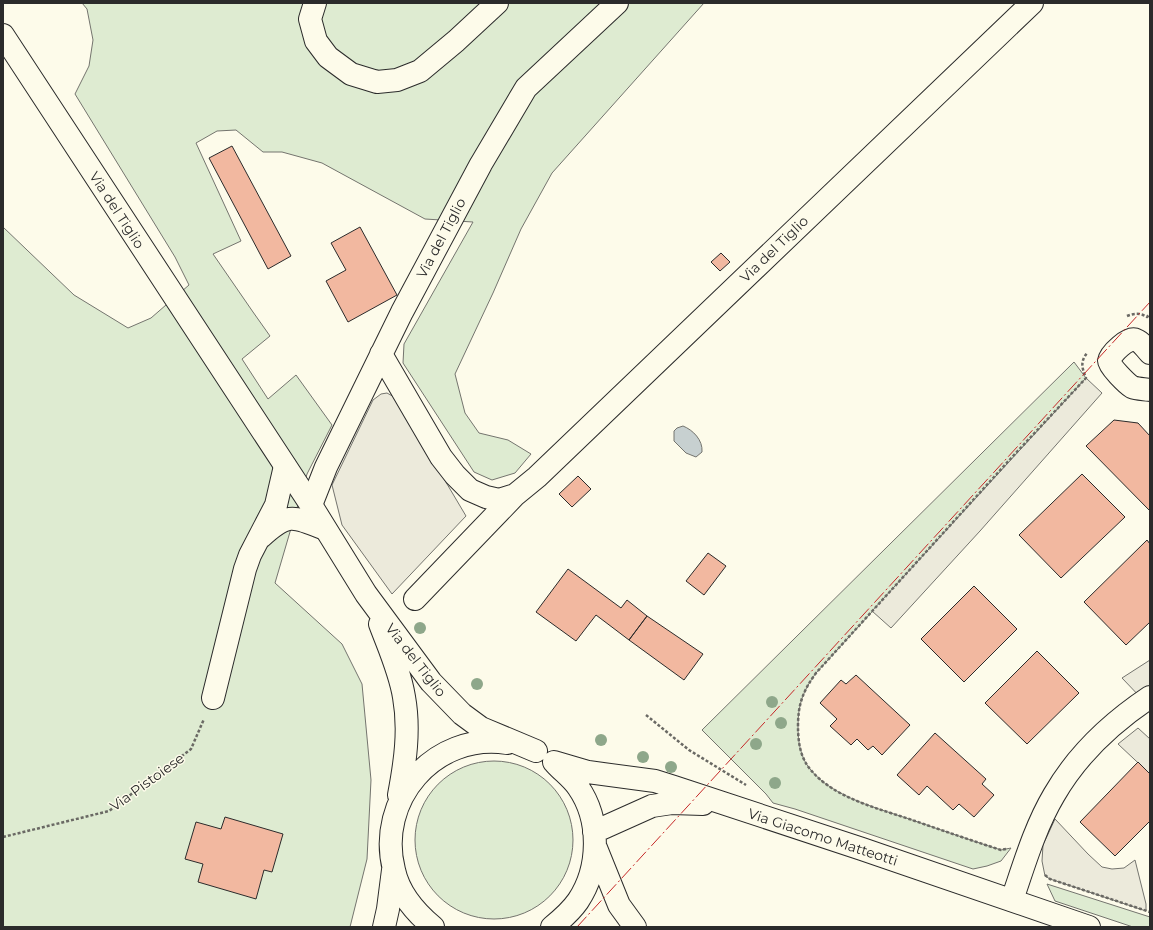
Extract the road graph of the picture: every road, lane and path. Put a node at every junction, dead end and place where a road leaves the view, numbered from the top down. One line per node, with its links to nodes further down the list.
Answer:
1 (315, 3): 2 (main road)
2 (497, 3)
3 (617, 3): 8 (main road, Via del Tiglio)
4 (1032, 3): 11 (main road, Via del Tiglio)
5 (3, 35): 10 (main road, Via del Tiglio)
6 (1088, 351): 26 (path)
7 (1150, 353): 9 (main road)
8 (381, 354): 11 (main road); 12 (main road, Via del Tiglio)
9 (1150, 390)
10 (285, 466): 12 (main road, Via del Tiglio); 14 (main road)
11 (515, 495): 16 (main road, Via del Tiglio)
12 (310, 505): 13 (main road, Via del Tiglio)
13 (326, 529): 14 (main road); 15 (main road, Via del Tiglio)
14 (259, 539): 18 (main road)
15 (366, 594): 20 (main road, Via del Tiglio); 22 (main road, Via del Tiglio)
16 (415, 599)
17 (1150, 697): 29 (main road)
18 (213, 698): 24 (path, Via Pistoiese)
19 (646, 715): 21 (path)
20 (545, 756): 22 (main road); 23 (main road, Via Giacomo Matteotti); 25 (main road)
21 (749, 788)
22 (396, 808): 28 (main road)
23 (741, 810): 25 (main road); 29 (main road, Via Giacomo Matteotti)
24 (3, 837)
25 (595, 839): 33 (main road); 34 (main road)
26 (1010, 848)
27 (1044, 868): 30 (path)
28 (393, 869): 31 (main road); 32 (main road)
29 (1012, 900): 35 (main road, Via Giacomo Matteotti)
30 (1150, 912)
31 (384, 927)
32 (433, 927)
33 (552, 927)
34 (635, 927)
35 (1089, 927)

